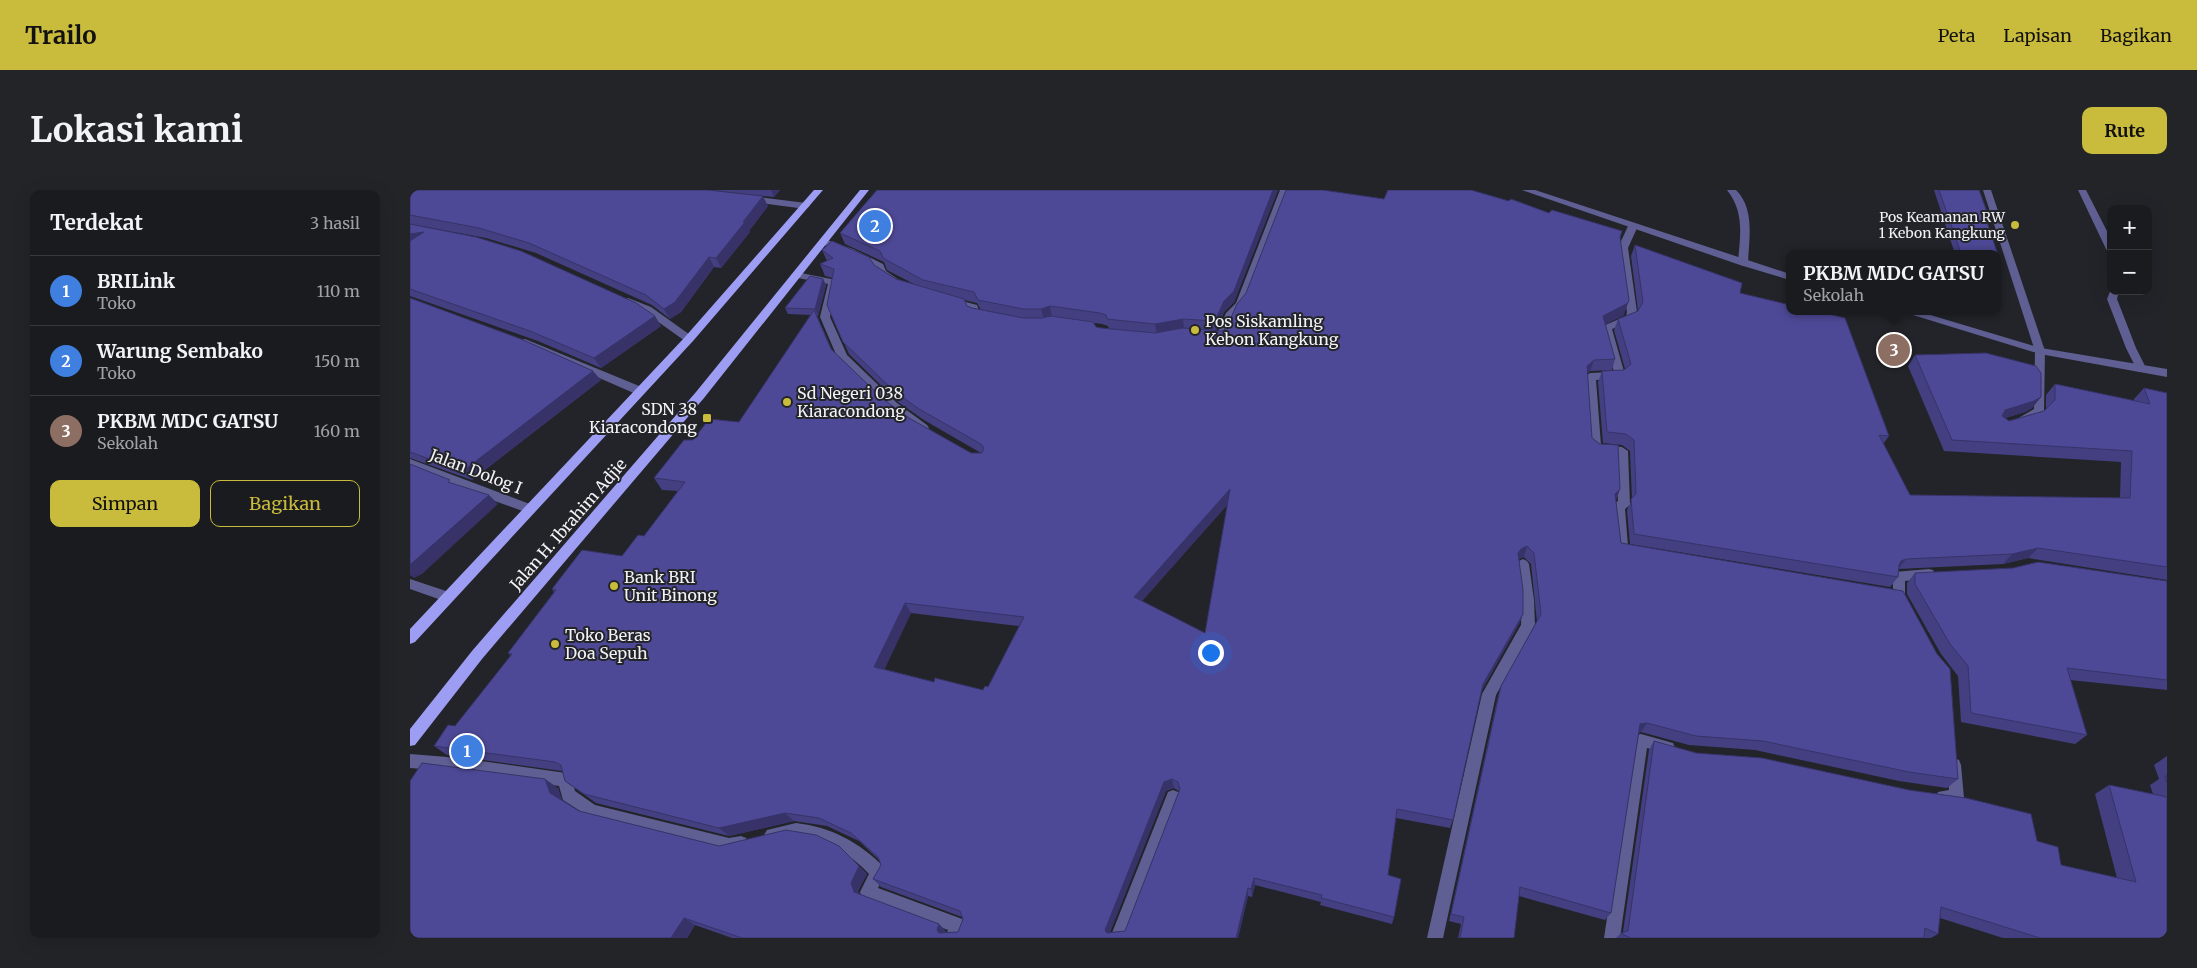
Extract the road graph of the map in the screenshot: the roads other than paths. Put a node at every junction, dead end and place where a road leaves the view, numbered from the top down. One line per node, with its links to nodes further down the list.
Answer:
1 (819, 190): 9 (main road)
2 (865, 190): 12 (main road, Jalan H. Ibrahim Adjie)
3 (1284, 190): 22 (street)
4 (1526, 190): 10 (street)
5 (1731, 190): 13 (street)
6 (1987, 190): 25 (street)
7 (2082, 190): 11 (street)
8 (741, 199): 9 (street)
9 (806, 206): 24 (main road)
10 (1633, 226): 13 (street); 33 (street)
11 (2107, 241)
12 (824, 242): 14 (main road, Jalan H. Ibrahim Adjie); 16 (street)
13 (1743, 263): 15 (street)
14 (796, 276): 30 (street); 40 (main road, Jalan H. Ibrahim Adjie)
15 (1786, 276)
16 (900, 284)
17 (2113, 295): 26 (street)
18 (620, 297): 24 (street)
19 (938, 298): 21 (street)
20 (1919, 315): 25 (street)
21 (994, 319)
22 (1203, 336)
23 (515, 338): 28 (street)
24 (688, 339): 28 (main road)
25 (2046, 352): 26 (street); 29 (street)
26 (2142, 370): 27 (street)
27 (2167, 373)
28 (640, 391): 32 (main road)
29 (2008, 424)
30 (936, 434)
31 (410, 463): 32 (street, Jalan Dolog I)
32 (530, 509): 38 (main road)
33 (1641, 553)
34 (1523, 564): 48 (street)
35 (1943, 574): 37 (street)
36 (410, 584): 38 (street)
37 (1897, 597)
38 (447, 598): 39 (main road)
39 (410, 638)
40 (410, 740)
41 (1679, 751): 49 (street)
42 (1953, 752): 44 (street)
43 (410, 761): 46 (street)
44 (1930, 795)
45 (1172, 797): 47 (street)
46 (952, 938)
47 (1118, 938)
48 (1435, 938)
49 (1612, 938)

